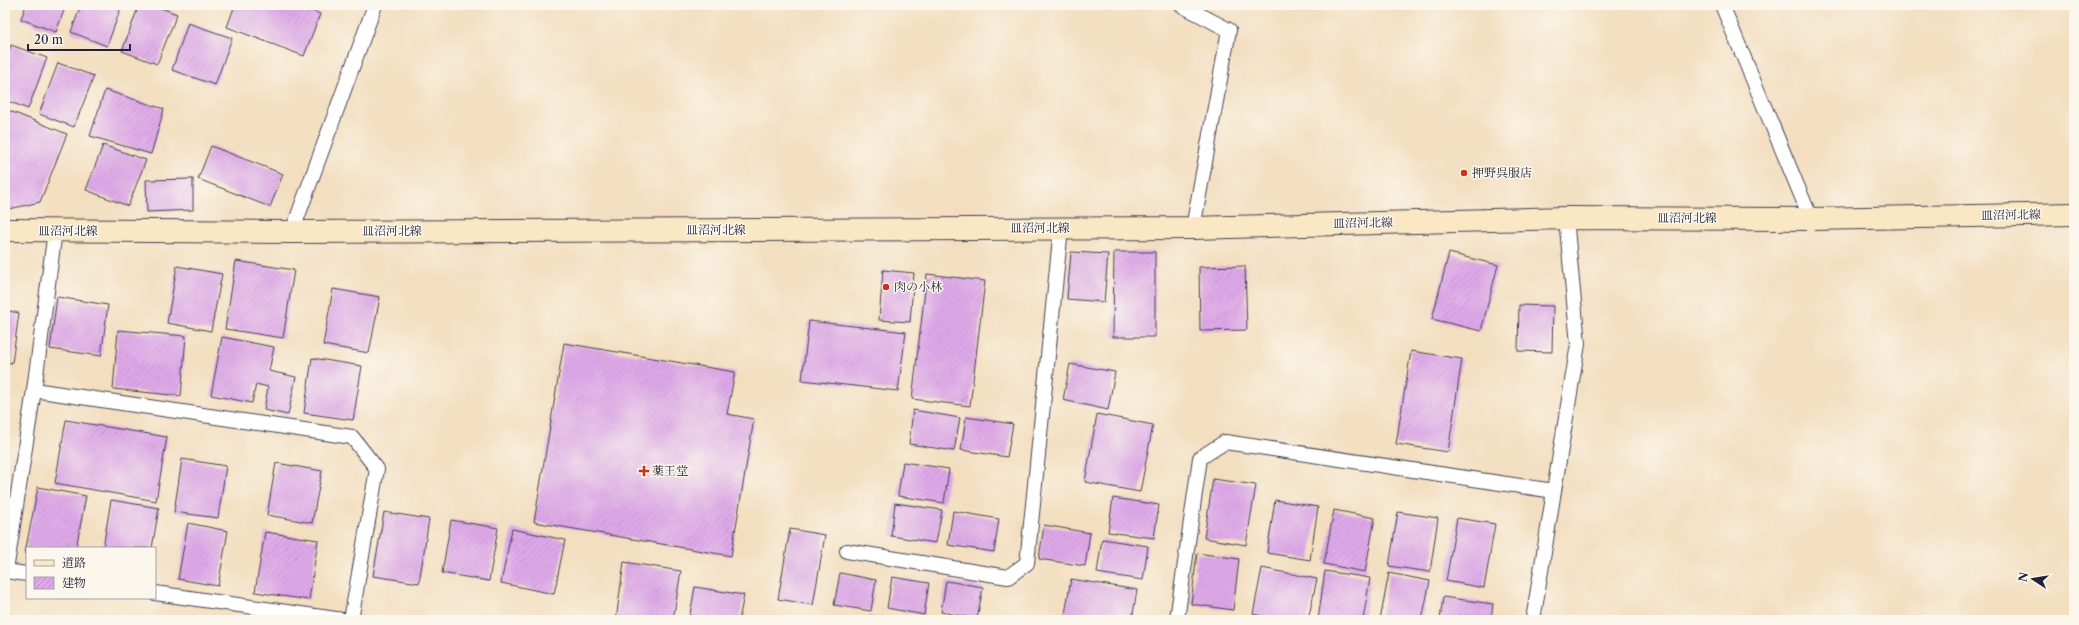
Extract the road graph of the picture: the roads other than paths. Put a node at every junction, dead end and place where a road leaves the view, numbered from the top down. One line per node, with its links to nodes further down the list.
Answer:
1 (376, 5): 11 (lane)
2 (1182, 5): 8 (lane)
3 (1722, 5): 6 (lane)
4 (2074, 214): 6 (main road, 皿沼河北線)
5 (1566, 218): 6 (main road, 皿沼河北線); 8 (main road, 皿沼河北線); 13 (lane)
6 (1811, 219)
7 (1061, 228): 8 (main road, 皿沼河北線); 11 (main road, 皿沼河北線); 14 (lane)
8 (1193, 228)
9 (5, 230): 10 (main road, 皿沼河北線)
10 (55, 231): 11 (main road, 皿沼河北線); 12 (lane)
11 (292, 232)
12 (34, 390): 15 (lane); 19 (lane)
13 (1554, 491): 20 (lane); 21 (lane)
14 (847, 551)
15 (5, 571): 16 (lane)
16 (26, 574)
17 (156, 593): 18 (lane)
18 (343, 620)
19 (351, 620)
20 (1178, 620)
21 (1533, 620)

